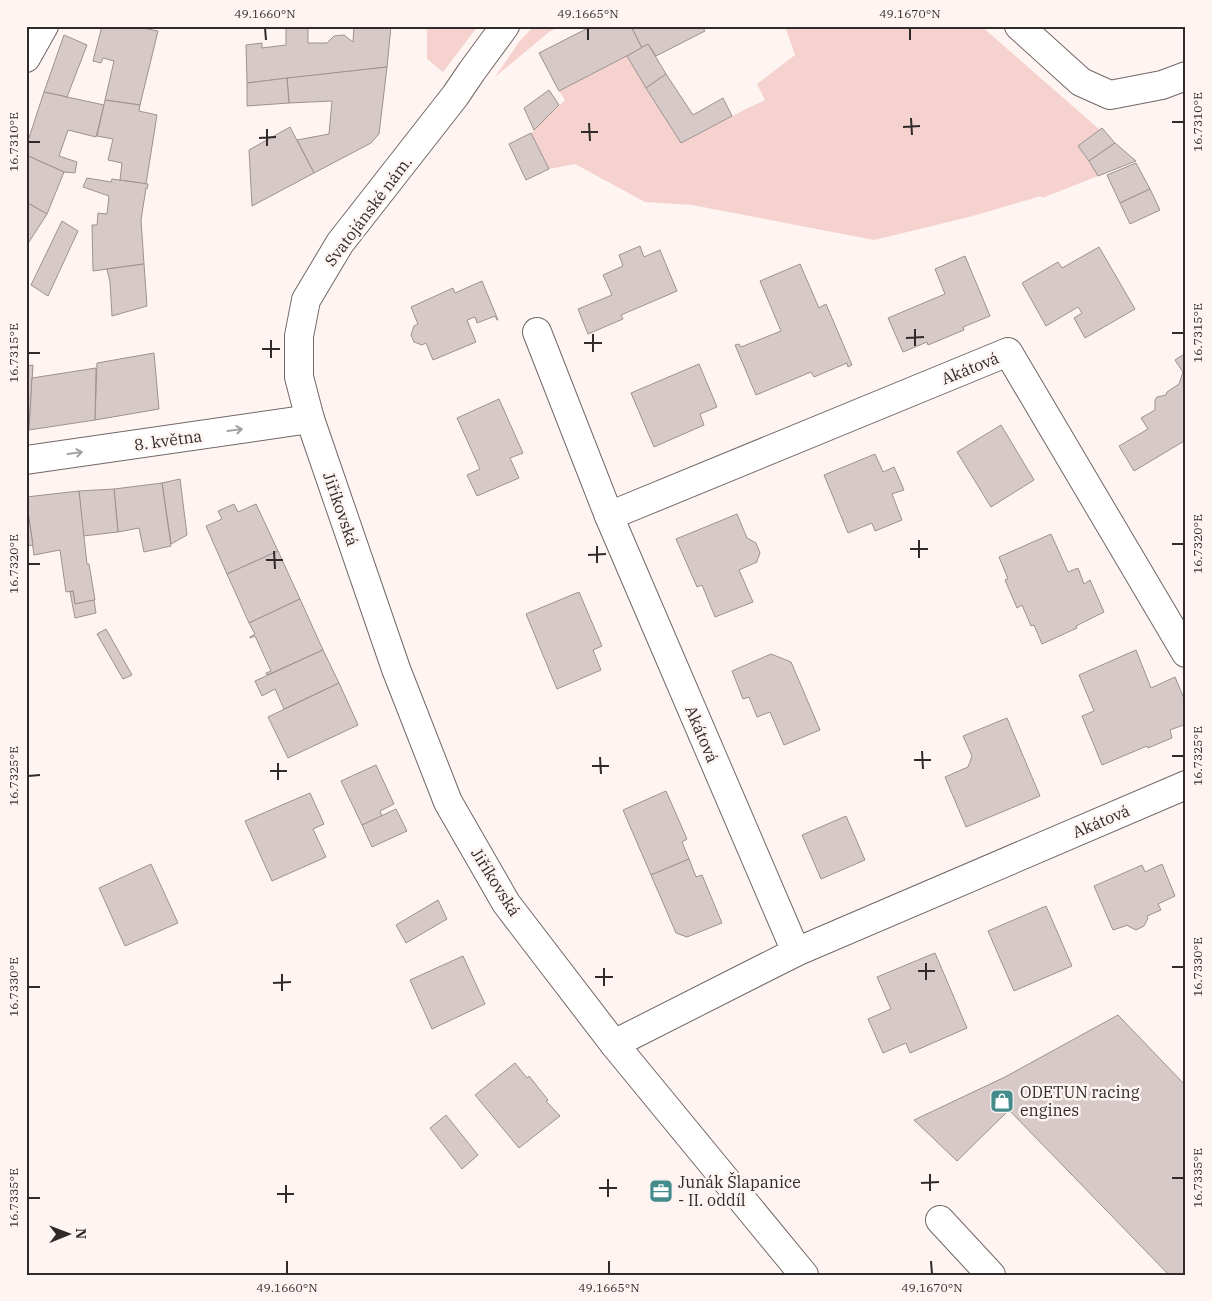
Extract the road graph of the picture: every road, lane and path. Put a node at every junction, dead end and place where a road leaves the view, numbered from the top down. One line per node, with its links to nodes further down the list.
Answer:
1 (44, 26): 4 (street)
2 (505, 26): 7 (street, Svatojánské nám.)
3 (1019, 26): 5 (street)
4 (26, 58)
5 (1186, 76)
6 (538, 332): 9 (street, Akátová)
7 (310, 419): 8 (street, 8. května, one-way to 7); 13 (street, Jiříkovská)
8 (26, 460)
9 (609, 516): 10 (street, Akátová); 12 (street, Akátová)
10 (1186, 652)
11 (1186, 785): 12 (street, Akátová)
12 (796, 952): 13 (street, Akátová)
13 (614, 1044): 15 (street, Jiříkovská)
14 (940, 1220): 16 (street)
15 (804, 1275)
16 (991, 1275)

